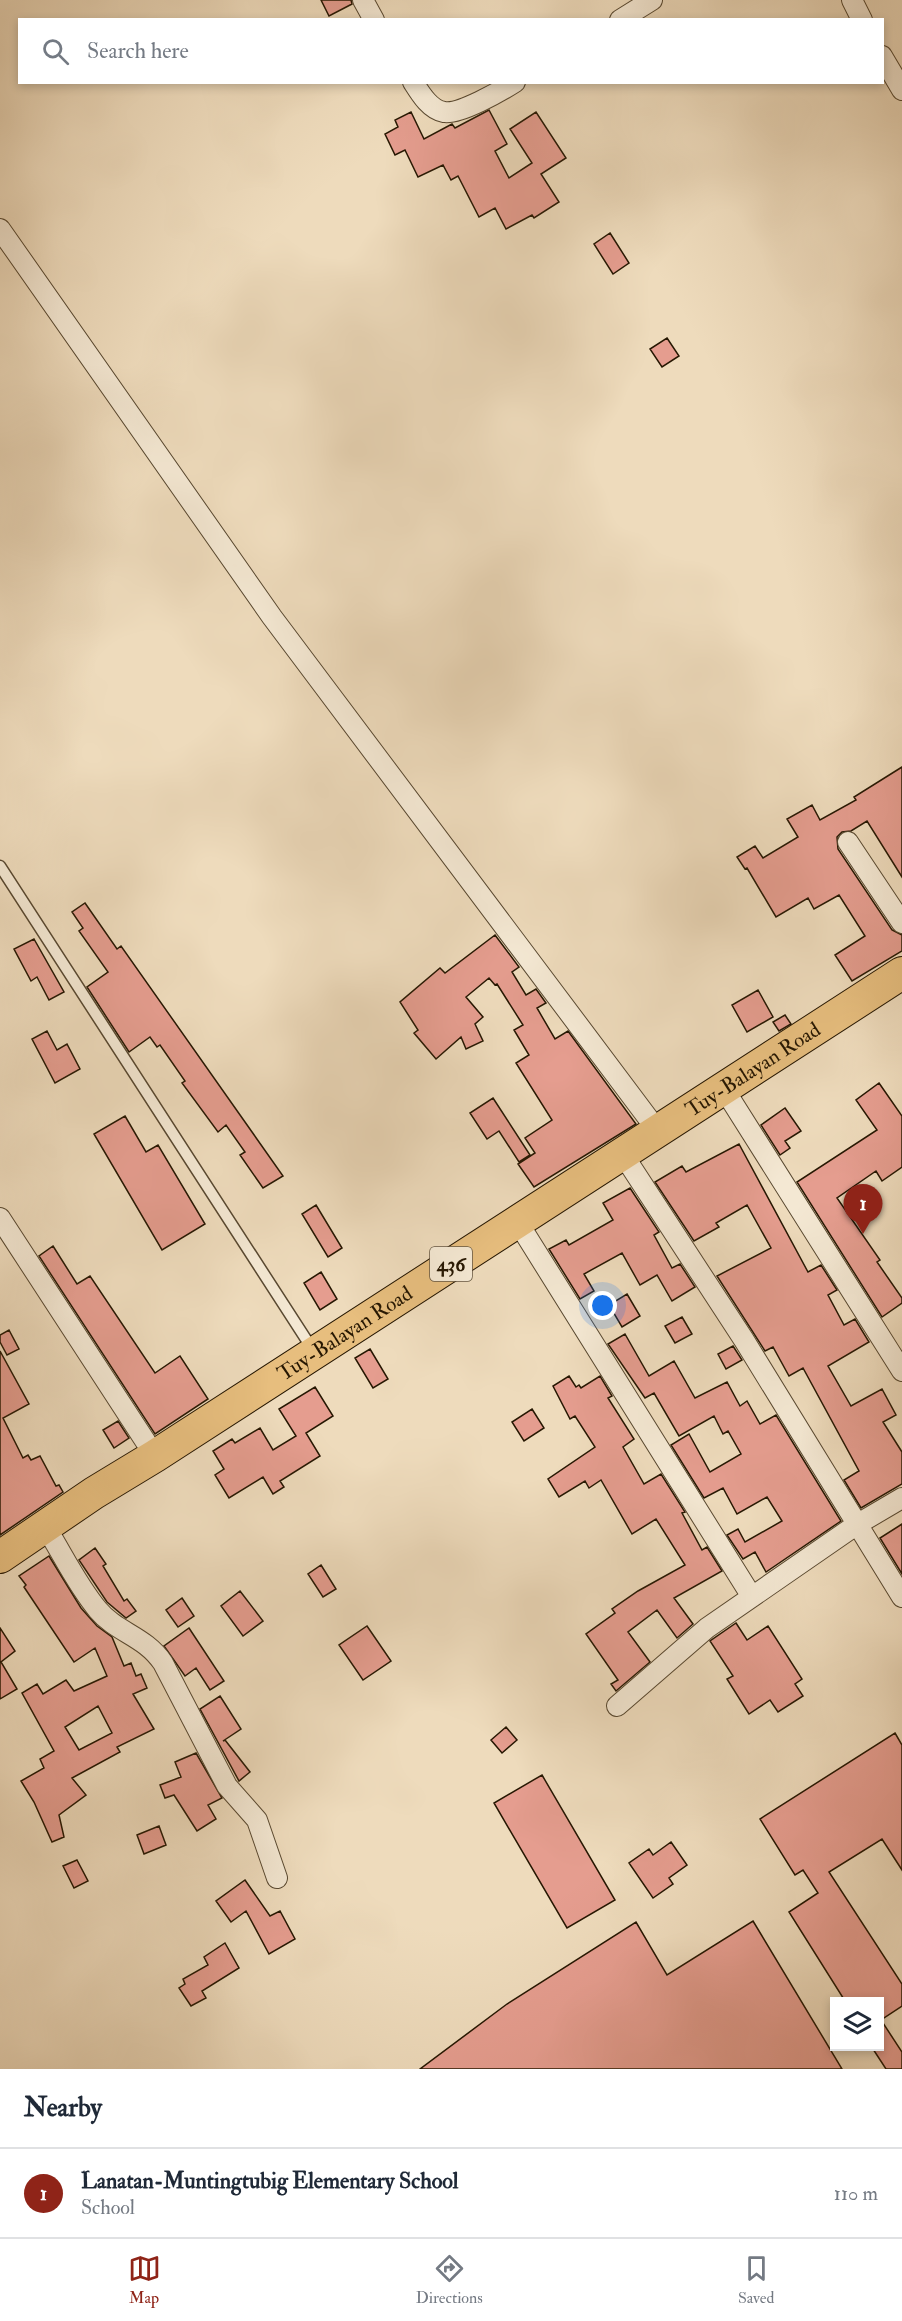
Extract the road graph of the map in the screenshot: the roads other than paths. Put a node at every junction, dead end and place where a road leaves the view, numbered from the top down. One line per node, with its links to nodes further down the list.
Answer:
1 (363, 0): 4 (street)
2 (652, 0): 5 (street)
3 (852, 0): 6 (street)
4 (373, 18)
5 (623, 18)
6 (861, 18)
7 (884, 59): 10 (street)
8 (414, 84): 9 (street)
9 (511, 84)
10 (902, 90)
11 (0, 229): 17 (street)
12 (848, 842): 14 (street)
13 (0, 866): 21 (lane)
14 (902, 923)
15 (902, 973): 16 (main road, Tuy-Balayan Road / 436)
16 (724, 1089): 17 (main road, Tuy-Balayan Road / 436); 22 (street)
17 (657, 1130): 18 (main road, Tuy-Balayan Road / 436)
18 (622, 1153): 20 (main road, Tuy-Balayan Road / 436); 26 (street)
19 (0, 1218): 23 (street)
20 (517, 1221): 21 (main road, Tuy-Balayan Road / 436); 28 (street)
21 (315, 1353): 23 (main road, Tuy-Balayan Road / 436)
22 (902, 1371)
23 (155, 1456): 25 (main road, Tuy-Balayan Road / 436)
24 (902, 1498): 26 (street)
25 (45, 1526): 27 (main road, Tuy-Balayan Road / 436); 31 (street)
26 (856, 1526): 28 (street); 29 (street)
27 (0, 1557)
28 (752, 1597): 30 (street)
29 (902, 1597)
30 (617, 1706)
31 (277, 1878)

